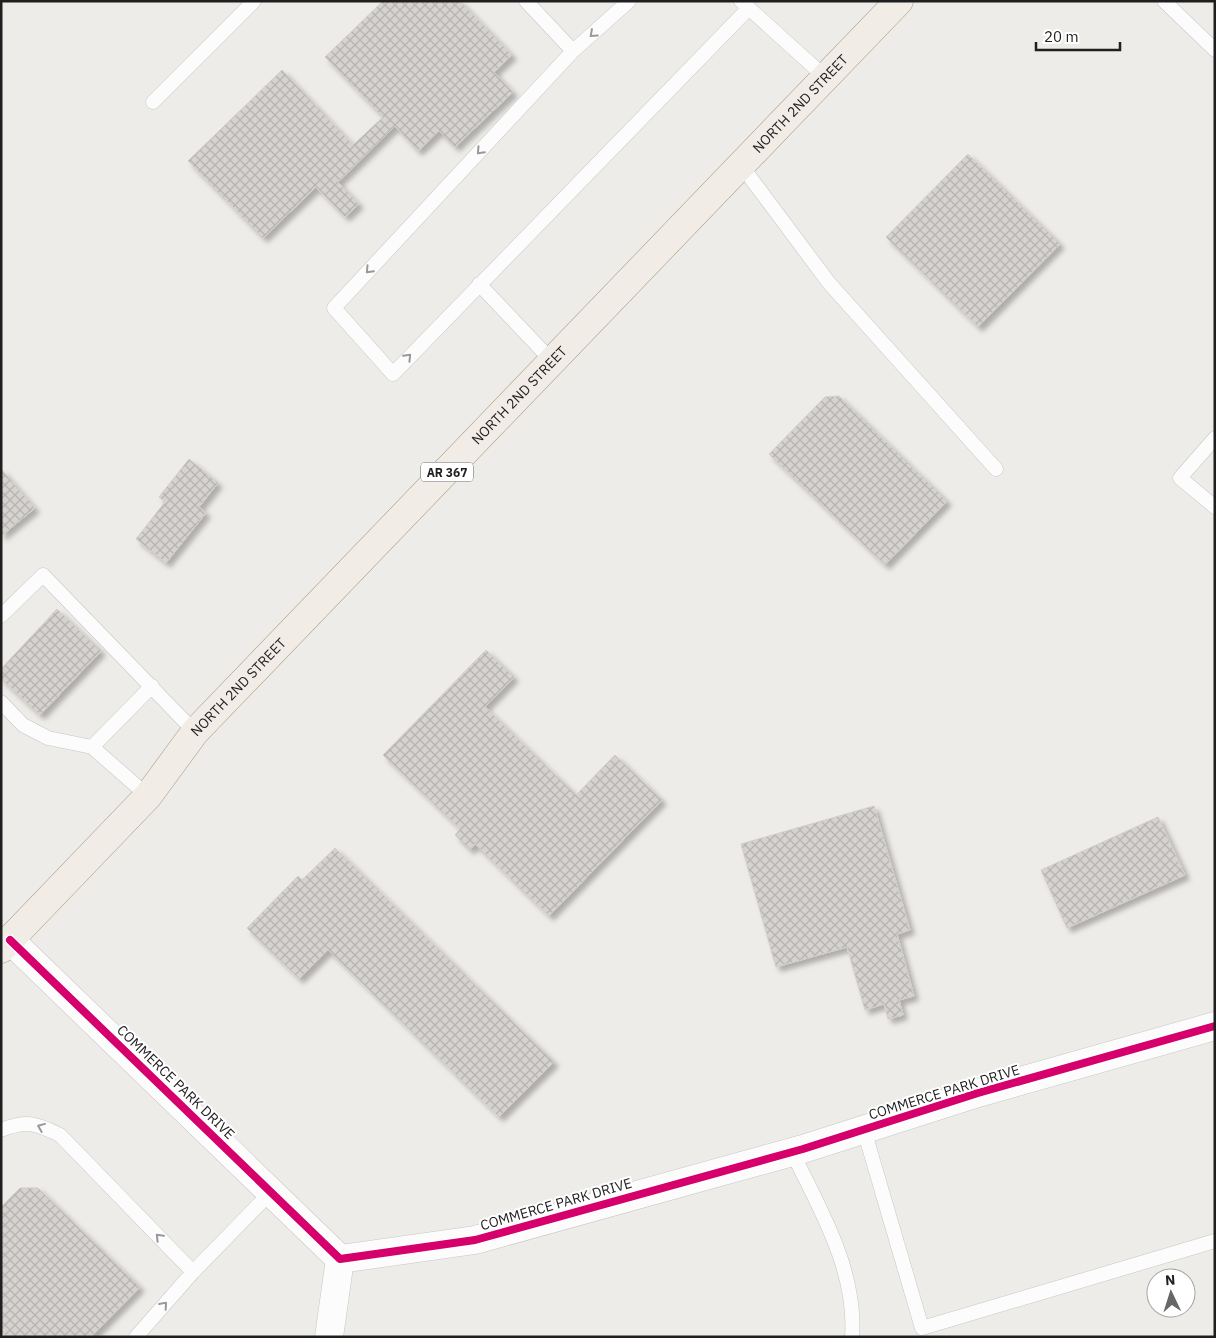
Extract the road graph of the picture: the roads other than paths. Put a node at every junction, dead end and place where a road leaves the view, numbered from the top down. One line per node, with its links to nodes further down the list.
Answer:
1 (254, 1): 10 (lane)
2 (526, 1): 8 (lane)
3 (899, 1): 9 (main road, NORTH 2ND STREET / AR 367)
4 (1164, 1): 7 (lane)
5 (626, 2): 8 (lane, one-way to 8)
6 (744, 5): 9 (lane); 12 (lane)
7 (1215, 50)
8 (573, 51): 12 (lane, one-way to 12)
9 (825, 77): 11 (main road, NORTH 2ND STREET / AR 367)
10 (153, 102)
11 (741, 165): 13 (main road, NORTH 2ND STREET / AR 367); 15 (lane)
12 (479, 284): 13 (lane)
13 (553, 362): 20 (main road, NORTH 2ND STREET / AR 367)
14 (1215, 438): 16 (lane)
15 (996, 468)
16 (1215, 507)
17 (1, 616): 18 (lane)
18 (152, 686): 20 (lane); 21 (lane)
19 (1, 702): 21 (lane)
20 (195, 732): 22 (main road, NORTH 2ND STREET / AR 367)
21 (92, 747): 22 (lane)
22 (148, 796): 23 (main road, NORTH 2ND STREET / AR 367)
23 (6, 944): 28 (street, COMMERCE PARK DRIVE)
24 (1215, 1026): 26 (street, COMMERCE PARK DRIVE)
25 (1, 1130): 31 (lane, one-way to 25)
26 (864, 1130): 27 (street, COMMERCE PARK DRIVE); 29 (lane)
27 (792, 1152): 30 (street, COMMERCE PARK DRIVE); 34 (lane)
28 (272, 1192): 30 (street, COMMERCE PARK DRIVE); 31 (lane)
29 (1215, 1241)
30 (340, 1259): 33 (street)
31 (192, 1272): 32 (lane, one-way to 31)
32 (136, 1337)
33 (329, 1337)
34 (852, 1337)

